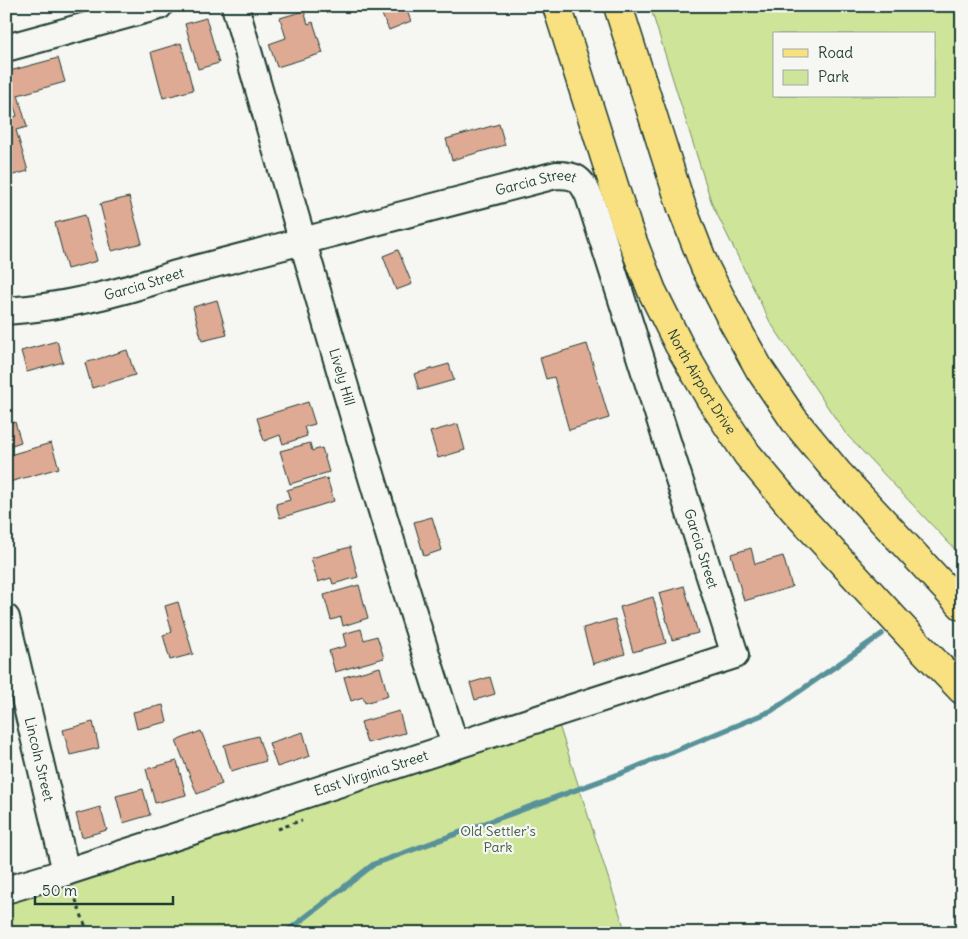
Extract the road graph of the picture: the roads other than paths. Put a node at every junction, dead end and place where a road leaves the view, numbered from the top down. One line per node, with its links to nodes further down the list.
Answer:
1 (159, 6): 5 (street)
2 (235, 6): 6 (street, Lively Hill)
3 (558, 6): 11 (main road, North Airport Drive)
4 (618, 6): 8 (main road)
5 (6, 48)
6 (303, 242): 7 (street, Garcia Street); 10 (street, Garcia Street); 12 (street, Lively Hill)
7 (6, 311)
8 (962, 606)
9 (6, 618): 13 (street, Lincoln Street)
10 (735, 655): 12 (street, East Virginia Street)
11 (962, 690)
12 (454, 745): 13 (street, East Virginia Street)
13 (66, 883): 14 (street, East Virginia Street)
14 (6, 890)

